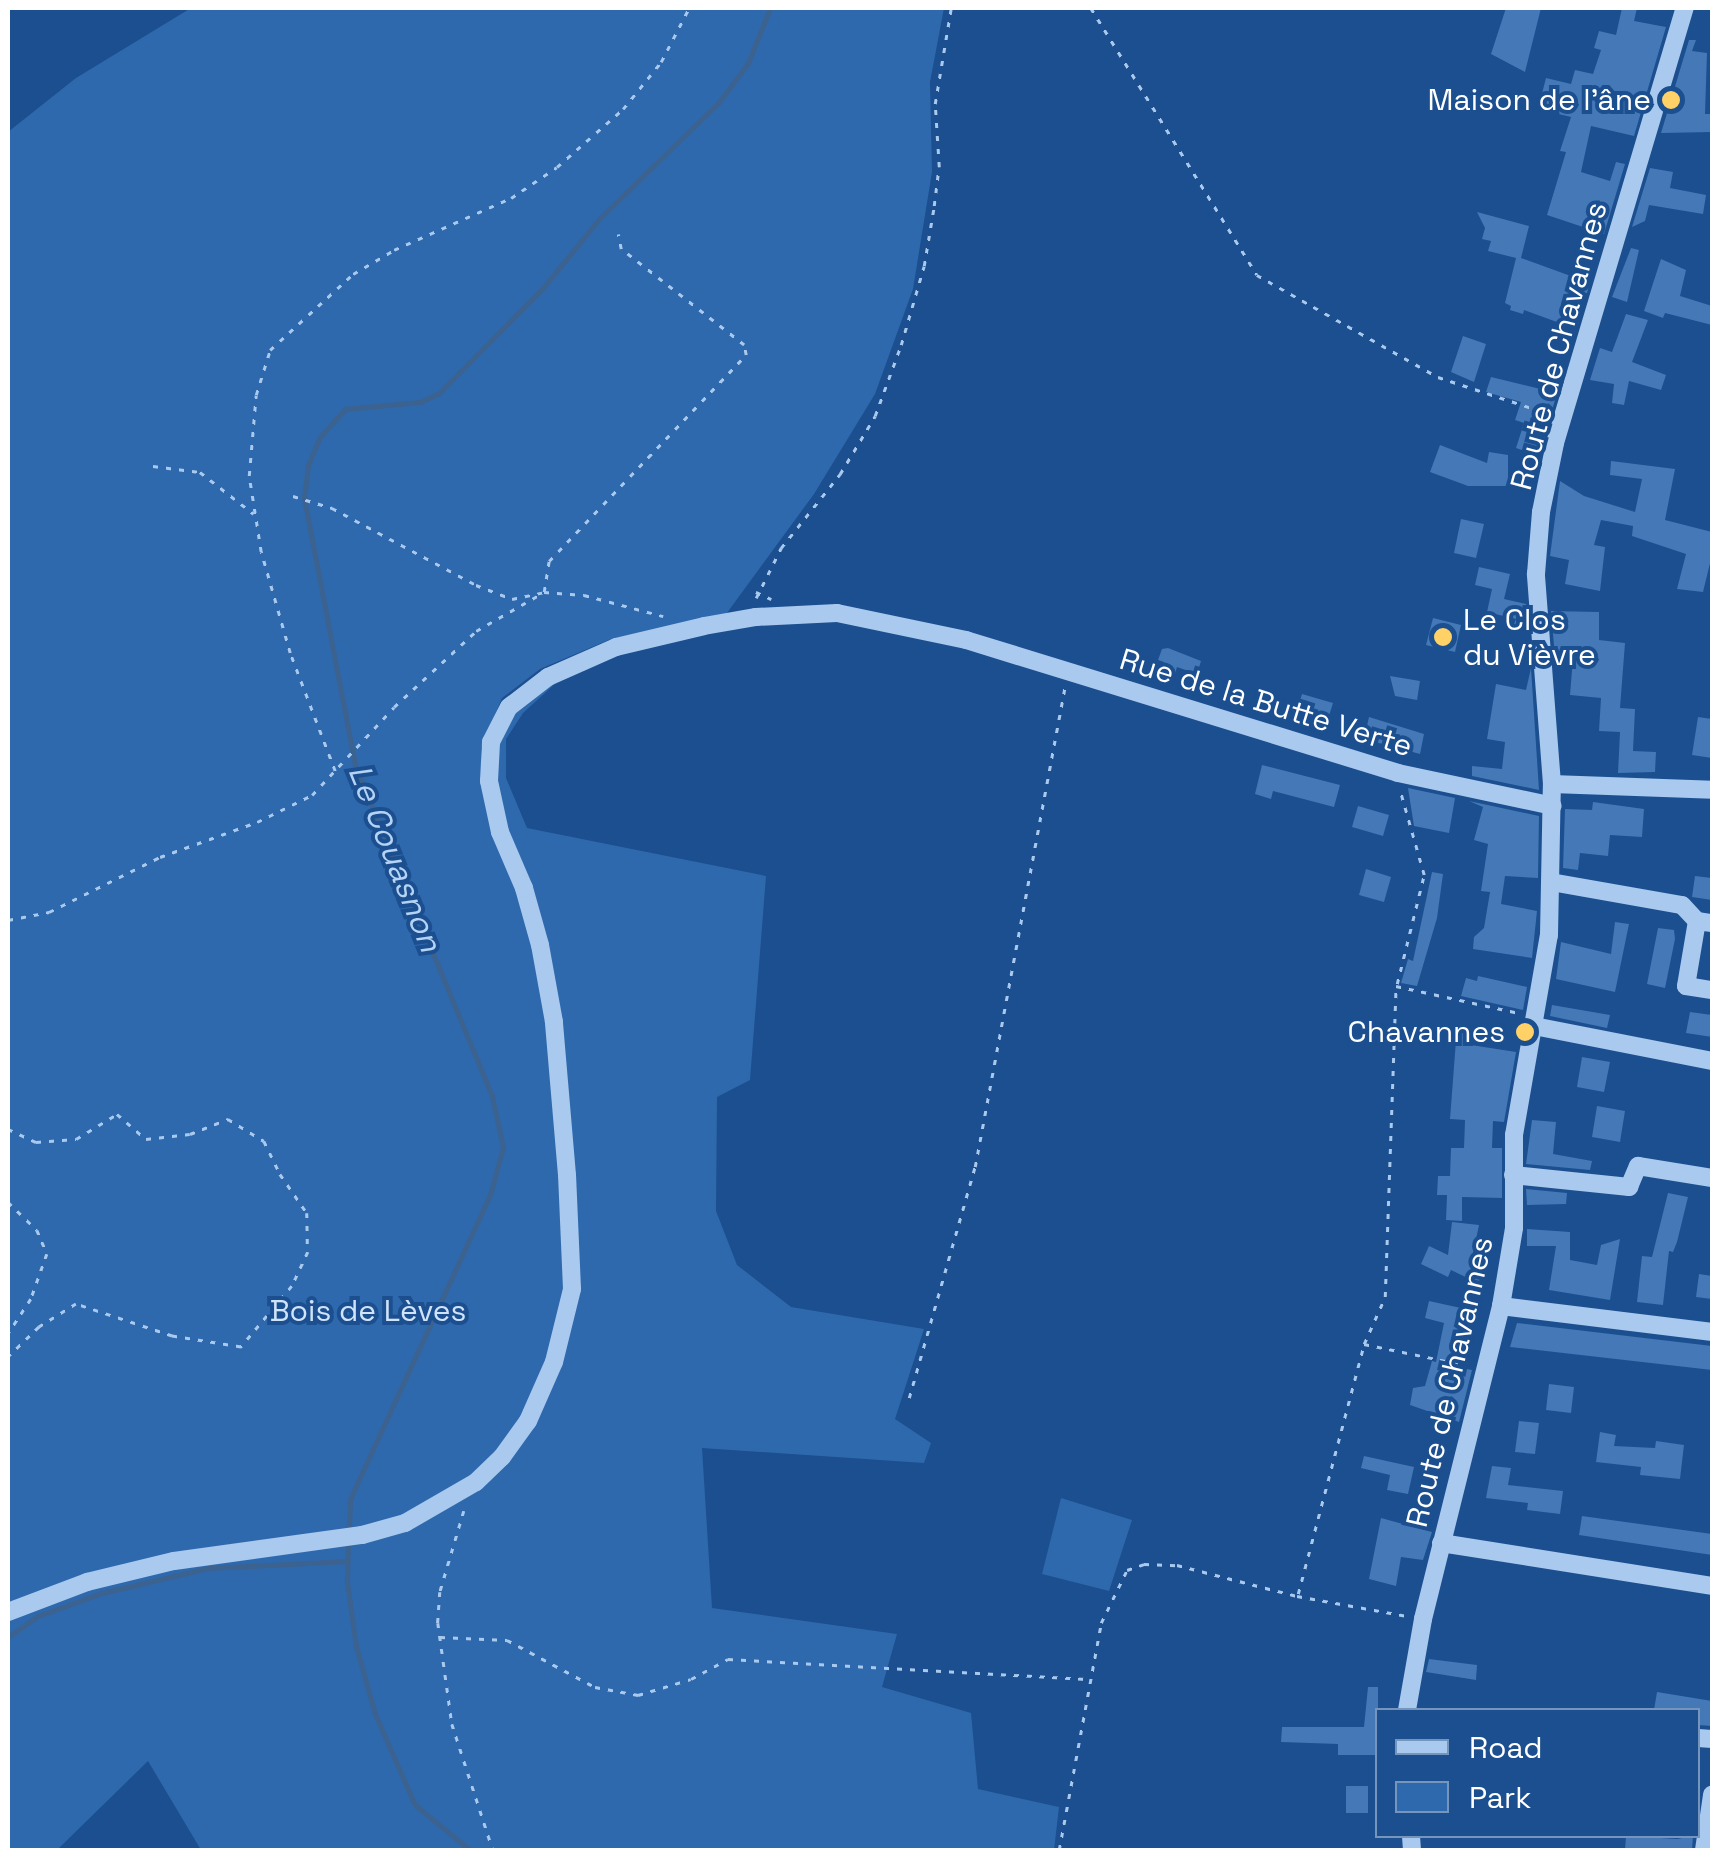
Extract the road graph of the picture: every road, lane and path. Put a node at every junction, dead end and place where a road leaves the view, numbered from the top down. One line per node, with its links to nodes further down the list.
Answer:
1 (689, 8): 9 (path)
2 (951, 8): 12 (path)
3 (1091, 8): 6 (path)
4 (1685, 8): 6 (street, Route de Chavannes)
5 (618, 234): 10 (path)
6 (1562, 418): 16 (street, Route de Chavannes)
7 (152, 466): 9 (path)
8 (293, 496): 10 (path)
9 (255, 515): 14 (path)
10 (544, 592): 11 (path); 14 (path)
11 (670, 617)
12 (756, 617): 13 (street, Rue de la Butte Verte); 41 (street, Rue de la Butte Verte)
13 (1068, 672): 15 (street, Rue de la Butte Verte); 36 (path)
14 (335, 771): 20 (path)
15 (1398, 773): 18 (street, Rue de la Butte Verte); 22 (path)
16 (1552, 784): 17 (street); 18 (street, Route de Chavannes)
17 (1712, 790)
18 (1553, 806): 19 (street, Route de Chavannes)
19 (1551, 882): 21 (street); 24 (street, Route de Chavannes)
20 (8, 920)
21 (1705, 922): 23 (street)
22 (1396, 986): 24 (path); 33 (path)
23 (1712, 990)
24 (1534, 1022): 25 (street); 27 (street, Route de Chavannes)
25 (1712, 1062)
26 (8, 1129): 34 (path)
27 (1513, 1175): 28 (street); 30 (street, Route de Chavannes)
28 (1712, 1178)
29 (8, 1202): 32 (path)
30 (1501, 1306): 31 (street); 35 (street, Route de Chavannes)
31 (1712, 1332)
32 (8, 1334)
33 (1364, 1344): 35 (path); 40 (path)
34 (8, 1357)
35 (1484, 1369): 38 (street, Route de Chavannes)
36 (909, 1398)
37 (464, 1510): 43 (path)
38 (1440, 1543): 39 (street); 42 (street, Route de Chavannes)
39 (1712, 1586)
40 (1297, 1596): 42 (path); 44 (path)
41 (8, 1612)
42 (1423, 1619): 45 (street, Route de Chavannes)
43 (440, 1637): 44 (path); 47 (path)
44 (1090, 1679): 48 (path)
45 (1407, 1708)
46 (1712, 1794): 49 (street)
47 (493, 1850)
48 (1058, 1850)
49 (1704, 1850)

